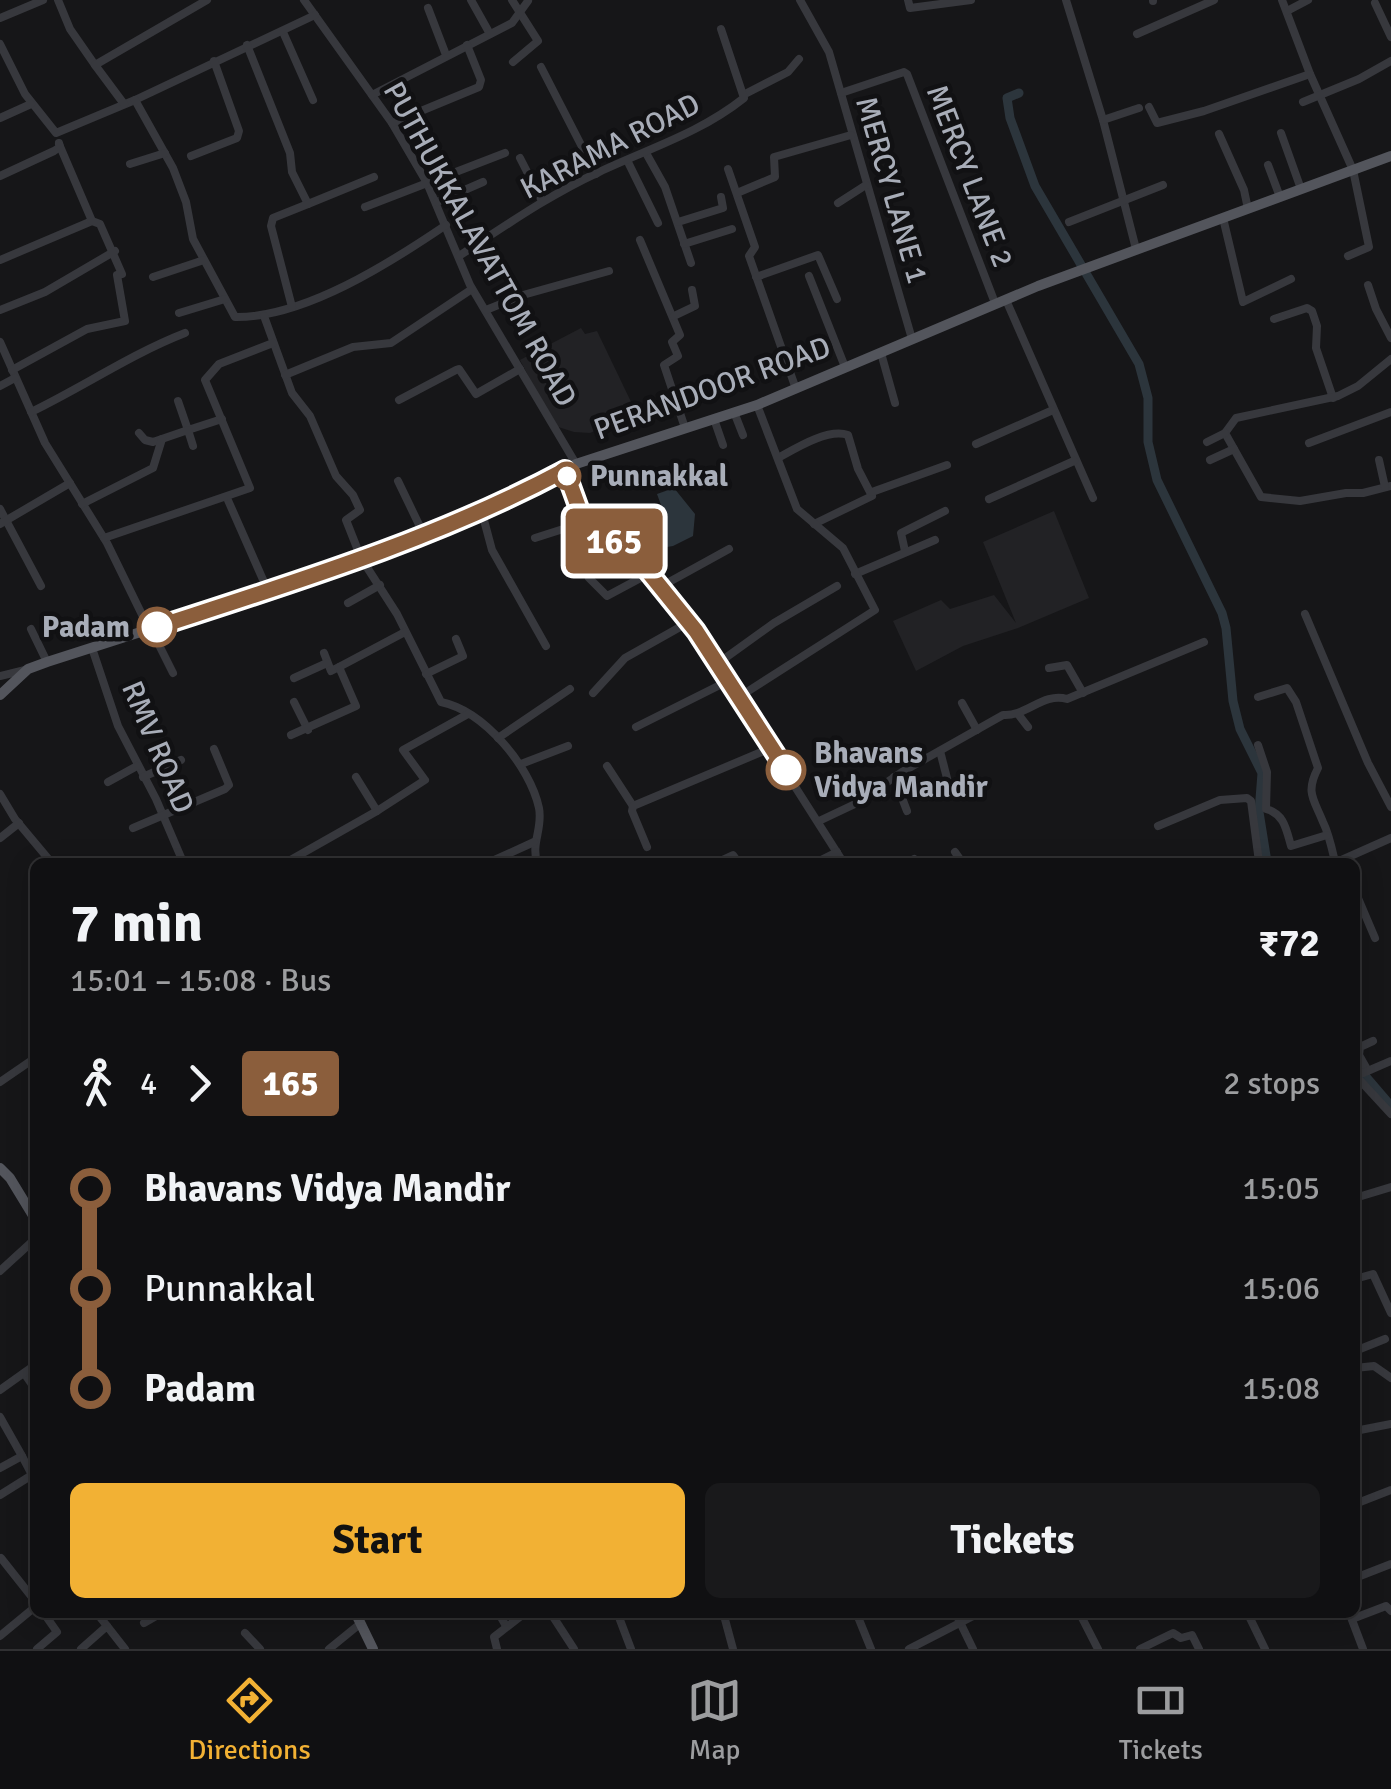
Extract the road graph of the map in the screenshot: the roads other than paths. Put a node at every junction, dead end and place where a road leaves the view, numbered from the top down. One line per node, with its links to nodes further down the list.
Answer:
1 (43, 0): 21 (street)
2 (58, 0): 35 (street)
3 (207, 0): 35 (street)
4 (304, 0): 20 (street, PUTHUKKALAVATTOM ROAD)
5 (471, 0): 24 (street)
6 (512, 0): 19 (street)
7 (800, 0): 38 (street, MERCY LANE 1)
8 (908, 0): 9 (street)
9 (963, 0): 10 (street)
10 (972, 0)
11 (1066, 0): 50 (street)
12 (1214, 0): 25 (street)
13 (1282, 0): 18 (street)
14 (1308, 0): 18 (street)
15 (528, 1): 19 (street)
16 (1375, 3): 26 (street)
17 (428, 8): 30 (street)
18 (1287, 11): 37 (street)
19 (518, 14): 24 (street); 34 (street)
20 (315, 15): 23 (street); 40 (street, PUTHUKKALAVATTOM ROAD)
21 (0, 18)
22 (721, 29): 39 (street)
23 (283, 32): 28 (street); 43 (street)
24 (490, 34): 29 (street)
25 (1137, 34)
26 (1391, 38)
27 (0, 44): 45 (street)
28 (247, 45): 32 (street); 83 (street)
29 (467, 45): 30 (street); 51 (street)
30 (446, 55): 40 (street)
31 (798, 59): 39 (street, KARAMA ROAD)
32 (214, 61): 42 (street); 60 (street)
33 (1391, 61): 41 (street)
34 (514, 62)
35 (95, 64): 46 (street)
36 (541, 67): 68 (street)
37 (1310, 74): 41 (street); 48 (street)
38 (841, 93): 55 (street, MERCY LANE 1); 112 (street, MERCY LANE 2)
39 (745, 94): 59 (street, KARAMA ROAD)
40 (372, 95): 51 (street, PUTHUKKALAVATTOM ROAD)
41 (1318, 95): 44 (street); 67 (street)
42 (136, 100): 46 (street); 57 (street)
43 (313, 100)
44 (1303, 102)
45 (31, 104): 49 (street); 52 (street)
46 (124, 104): 52 (street)
47 (1138, 108): 50 (street)
48 (1149, 108)
49 (0, 118)
50 (1104, 120): 82 (street)
51 (392, 123): 72 (street, PUTHUKKALAVATTOM ROAD)
52 (56, 132): 56 (street)
53 (1281, 133): 75 (street)
54 (1219, 134): 85 (street)
55 (851, 135): 73 (street, MERCY LANE 1); 76 (street)
56 (59, 144): 69 (street); 87 (street)
57 (165, 153): 64 (street); 100 (street)
58 (506, 153): 72 (street)
59 (646, 153): 63 (street, KARAMA ROAD); 89 (street)
60 (191, 156)
61 (1391, 156): 67 (main road, PERANDOOR ROAD)
62 (520, 158): 79 (street)
63 (627, 160): 68 (street, KARAMA ROAD); 88 (street)
64 (130, 164)
65 (1268, 165): 78 (street)
66 (728, 169): 76 (street)
67 (1353, 170): 75 (main road, PERANDOOR ROAD); 98 (street)
68 (596, 174): 79 (street, KARAMA ROAD)
69 (0, 176)
70 (374, 178): 83 (street)
71 (482, 182): 80 (street)
72 (427, 183): 80 (street, PUTHUKKALAVATTOM ROAD); 84 (street)
73 (866, 184): 81 (street); 122 (street, MERCY LANE 1)
74 (1163, 185): 82 (street)
75 (1300, 189): 78 (main road, PERANDOOR ROAD)
76 (737, 193): 103 (street)
77 (721, 197): 89 (street)
78 (1280, 197): 85 (main road, PERANDOOR ROAD)
79 (542, 201): 97 (street, KARAMA ROAD)
80 (437, 202): 91 (street, PUTHUKKALAVATTOM ROAD)
81 (838, 203)
82 (1123, 203): 90 (street); 95 (street)
83 (308, 204): 113 (street)
84 (364, 207)
85 (1248, 209): 86 (main road, PERANDOOR ROAD)
86 (1222, 218): 95 (main road, PERANDOOR ROAD); 106 (street)
87 (92, 221): 96 (street); 99 (street)
88 (658, 222)
89 (678, 222): 94 (street)
90 (1070, 222)
91 (446, 225): 97 (street, PUTHUKKALAVATTOM ROAD); 113 (street)
92 (732, 229): 94 (street)
93 (640, 240): 118 (street)
94 (684, 244): 101 (street)
95 (1136, 249): 112 (main road, PERANDOOR ROAD)
96 (115, 251): 114 (street); 129 (street)
97 (459, 256): 108 (street, PUTHUKKALAVATTOM ROAD)
98 (1348, 256)
99 (0, 260)
100 (204, 260): 105 (street); 111 (street)
101 (691, 264)
102 (609, 271): 115 (street)
103 (756, 276): 110 (street); 132 (street)
104 (809, 276): 127 (street)
105 (153, 277)
106 (1292, 279)
107 (1368, 285): 121 (street)
108 (472, 289): 115 (street, PUTHUKKALAVATTOM ROAD); 130 (street)
109 (692, 290): 118 (street)
110 (837, 298)
111 (225, 299): 116 (street); 117 (street)
112 (1001, 302): 122 (main road, PERANDOOR ROAD); 138 (street)
113 (292, 307): 117 (street)
114 (0, 310)
115 (486, 310): 128 (street, PUTHUKKALAVATTOM ROAD)
116 (179, 313)
117 (264, 316): 124 (street)
118 (674, 316): 144 (street)
119 (1274, 319): 133 (street)
120 (185, 334): 139 (street)
121 (1391, 338)
122 (912, 340): 125 (main road, PERANDOOR ROAD)
123 (0, 342): 129 (street)
124 (273, 343): 130 (street); 143 (street)
125 (881, 352): 127 (main road, PERANDOOR ROAD); 136 (street)
126 (1390, 363): 133 (street)
127 (846, 368): 132 (main road, PERANDOOR ROAD)
128 (520, 370): 134 (street); 161 (street, PUTHUKKALAVATTOM ROAD)
129 (14, 374): 131 (street); 139 (street)
130 (286, 376): 182 (street)
131 (0, 386)
132 (796, 388): 137 (main road, PERANDOOR ROAD)
133 (1333, 398): 147 (street)
134 (400, 400)
135 (178, 401): 145 (street)
136 (895, 403)
137 (757, 405): 140 (main road, PERANDOOR ROAD); 156 (street)
138 (1054, 410): 152 (street); 157 (street)
139 (31, 412): 163 (street)
140 (734, 412): 142 (main road, PERANDOOR ROAD); 148 (street)
141 (1391, 412): 151 (street)
142 (714, 418): 144 (main road, PERANDOOR ROAD); 153 (street)
143 (222, 419): 145 (street); 166 (street)
144 (685, 428): 161 (main road, PERANDOOR ROAD)
145 (188, 430): 149 (street); 154 (street)
146 (139, 433): 149 (street)
147 (1225, 433): 150 (street); 155 (street)
148 (743, 435)
149 (162, 438): 169 (street)
150 (1206, 442)
151 (1309, 443)
152 (976, 444)
153 (723, 445)
154 (193, 446)
155 (1234, 449): 158 (street); 164 (street)
156 (778, 458): 165 (street); 175 (street)
157 (1074, 460): 167 (street); 168 (street)
158 (1210, 460)
159 (1380, 460): 164 (street)
160 (947, 465): 165 (street)
161 (570, 467): 171 (main road, PERANDOOR ROAD); 174 (street, PUTHUKKALAVATTOM ROAD)
162 (398, 481): 176 (street)
163 (70, 483): 169 (street); 173 (street)
164 (1388, 486)
165 (872, 492): 175 (street)
166 (226, 498): 177 (street); 190 (street)
167 (1093, 498)
168 (988, 499)
169 (82, 504): 177 (street)
170 (0, 509): 173 (street)
171 (481, 510): 176 (main road, PERANDOOR ROAD); 199 (street)
172 (945, 511): 181 (street)
173 (3, 522): 187 (street)
174 (582, 523): 178 (street); 183 (street)
175 (814, 524): 184 (street)
176 (424, 535): 182 (main road, PERANDOOR ROAD)
177 (104, 538): 195 (street)
178 (535, 538)
179 (935, 540): 181 (street)
180 (729, 549): 189 (street)
181 (905, 551): 184 (street)
182 (360, 558): 186 (street); 190 (main road, PERANDOOR ROAD)
183 (650, 573): 185 (street); 189 (street)
184 (856, 574): 217 (street)
185 (589, 578)
186 (380, 584): 191 (street); 196 (street)
187 (41, 586)
188 (837, 586): 204 (street)
189 (660, 587): 193 (street)
190 (268, 591): 195 (main road, PERANDOOR ROAD)
191 (348, 603)
192 (1304, 614): 245 (street)
193 (689, 622): 204 (street); 215 (street)
194 (31, 629): 202 (street)
195 (150, 629): 200 (main road, PERANDOOR ROAD); 208 (street)
196 (405, 632): 205 (street); 209 (street)
197 (456, 638): 209 (street)
198 (1204, 642): 214 (street)
199 (546, 646)
200 (92, 648): 202 (main road, PERANDOOR ROAD); 236 (street, RMV ROAD)
201 (324, 653): 203 (street)
202 (47, 662): 207 (main road, PERANDOOR ROAD)
203 (328, 663): 205 (street); 211 (street)
204 (717, 664): 212 (street)
205 (339, 667): 225 (street)
206 (1049, 668): 214 (street)
207 (28, 669): 210 (street); 216 (main road, PERANDOOR ROAD)
208 (173, 673)
209 (426, 674): 221 (street)
210 (0, 676)
211 (294, 678)
212 (728, 681): 217 (street); 223 (street)
213 (570, 689): 228 (street)
214 (1084, 692): 222 (street)
215 (593, 693)
216 (0, 695)
217 (739, 697): 231 (street)
218 (1258, 697): 253 (street)
219 (294, 702): 225 (street)
220 (962, 703): 226 (street)
221 (468, 714): 228 (street); 246 (street)
222 (1018, 714): 224 (street); 226 (street)
223 (636, 727)
224 (1028, 727)
225 (308, 730): 227 (street)
226 (977, 730): 233 (street)
227 (291, 735)
228 (498, 738): 235 (street)
229 (1258, 745): 253 (street)
230 (568, 746): 235 (street)
231 (772, 748): 244 (street); 249 (street)
232 (214, 749): 248 (street)
233 (940, 751): 240 (street); 242 (street)
234 (181, 760): 238 (street)
235 (521, 764): 256 (street)
236 (137, 766): 238 (street, RMV ROAD); 241 (street)
237 (607, 766): 244 (street)
238 (144, 777): 248 (street, RMV ROAD)
239 (356, 777): 246 (street)
240 (894, 777): 247 (street); 249 (street)
241 (108, 782)
242 (948, 782)
243 (0, 794): 250 (street)
244 (633, 806): 257 (street)
245 (1391, 807)
246 (377, 811): 262 (street)
247 (908, 811)
248 (163, 816): 252 (street); 261 (street, RMV ROAD)
249 (819, 821): 258 (street)
250 (18, 823): 254 (street); 260 (street)
251 (1158, 826): 268 (street)
252 (133, 828)
253 (1328, 835): 269 (street)
254 (0, 838)
255 (1391, 838): 270 (street)
256 (534, 842): 263 (street); 264 (street)
257 (647, 847)
258 (836, 852): 265 (street); 266 (street)
259 (955, 852): 267 (street)
260 (48, 858)
261 (182, 858)
262 (295, 858)
263 (499, 858)
264 (536, 858)
265 (825, 858)
266 (840, 858)
267 (959, 858)
268 (1258, 858)
269 (1337, 858)
270 (1348, 858)
271 (1360, 902): 272 (street)
272 (1375, 938)
273 (1373, 1041): 276 (street)
274 (30, 1061): 277 (street)
275 (1391, 1061): 276 (street)
276 (1362, 1073): 278 (street)
277 (0, 1082)
278 (1391, 1114)
279 (0, 1168): 282 (main road)
280 (1391, 1186): 281 (street)
281 (1360, 1196)
282 (30, 1211)
283 (30, 1244): 284 (street)
284 (0, 1271)
285 (1360, 1278): 286 (street)
286 (1391, 1313)
287 (1386, 1339): 288 (street)
288 (1360, 1349)
289 (1360, 1367): 292 (street)
290 (30, 1369): 291 (street)
291 (24, 1373): 293 (street); 294 (street)
292 (1391, 1378)
293 (30, 1382)
294 (0, 1390)
295 (0, 1416): 298 (street)
296 (1391, 1424): 297 (street)
297 (1360, 1430)
298 (22, 1456): 299 (street); 300 (street)
299 (0, 1468)
300 (30, 1471)
301 (30, 1476): 303 (street)
302 (1391, 1490): 304 (street)
303 (0, 1495)
304 (1360, 1502)
305 (1, 1558): 308 (street)
306 (1391, 1564): 307 (street)
307 (1360, 1576)
308 (30, 1597)
309 (30, 1609): 332 (street)
310 (1391, 1611): 311 (street)
311 (1360, 1613)
312 (47, 1618): 333 (street)
313 (101, 1618): 329 (street)
314 (153, 1618): 327 (street)
315 (358, 1618): 337 (street); 338 (main road)
316 (501, 1618): 330 (street)
317 (517, 1618): 330 (street)
318 (554, 1618): 340 (street)
319 (619, 1618): 341 (street)
320 (724, 1618): 342 (street)
321 (858, 1618): 343 (street)
322 (957, 1618): 328 (street)
323 (971, 1618): 328 (street)
324 (1083, 1618): 346 (street)
325 (1250, 1618): 349 (street)
326 (1351, 1618): 350 (street)
327 (144, 1623)
328 (960, 1625): 344 (street); 345 (street)
329 (107, 1626): 334 (street); 335 (street)
330 (506, 1626): 339 (street)
331 (245, 1633): 336 (street)
332 (0, 1636)
333 (37, 1649)
334 (81, 1649)
335 (125, 1649)
336 (260, 1649)
337 (329, 1649)
338 (373, 1649)
339 (497, 1649)
340 (574, 1649)
341 (632, 1649)
342 (733, 1649)
343 (871, 1649)
344 (909, 1649)
345 (974, 1649)
346 (1098, 1649)
347 (1140, 1649): 348 (street)
348 (1199, 1649)
349 (1265, 1649)
350 (1363, 1649)

